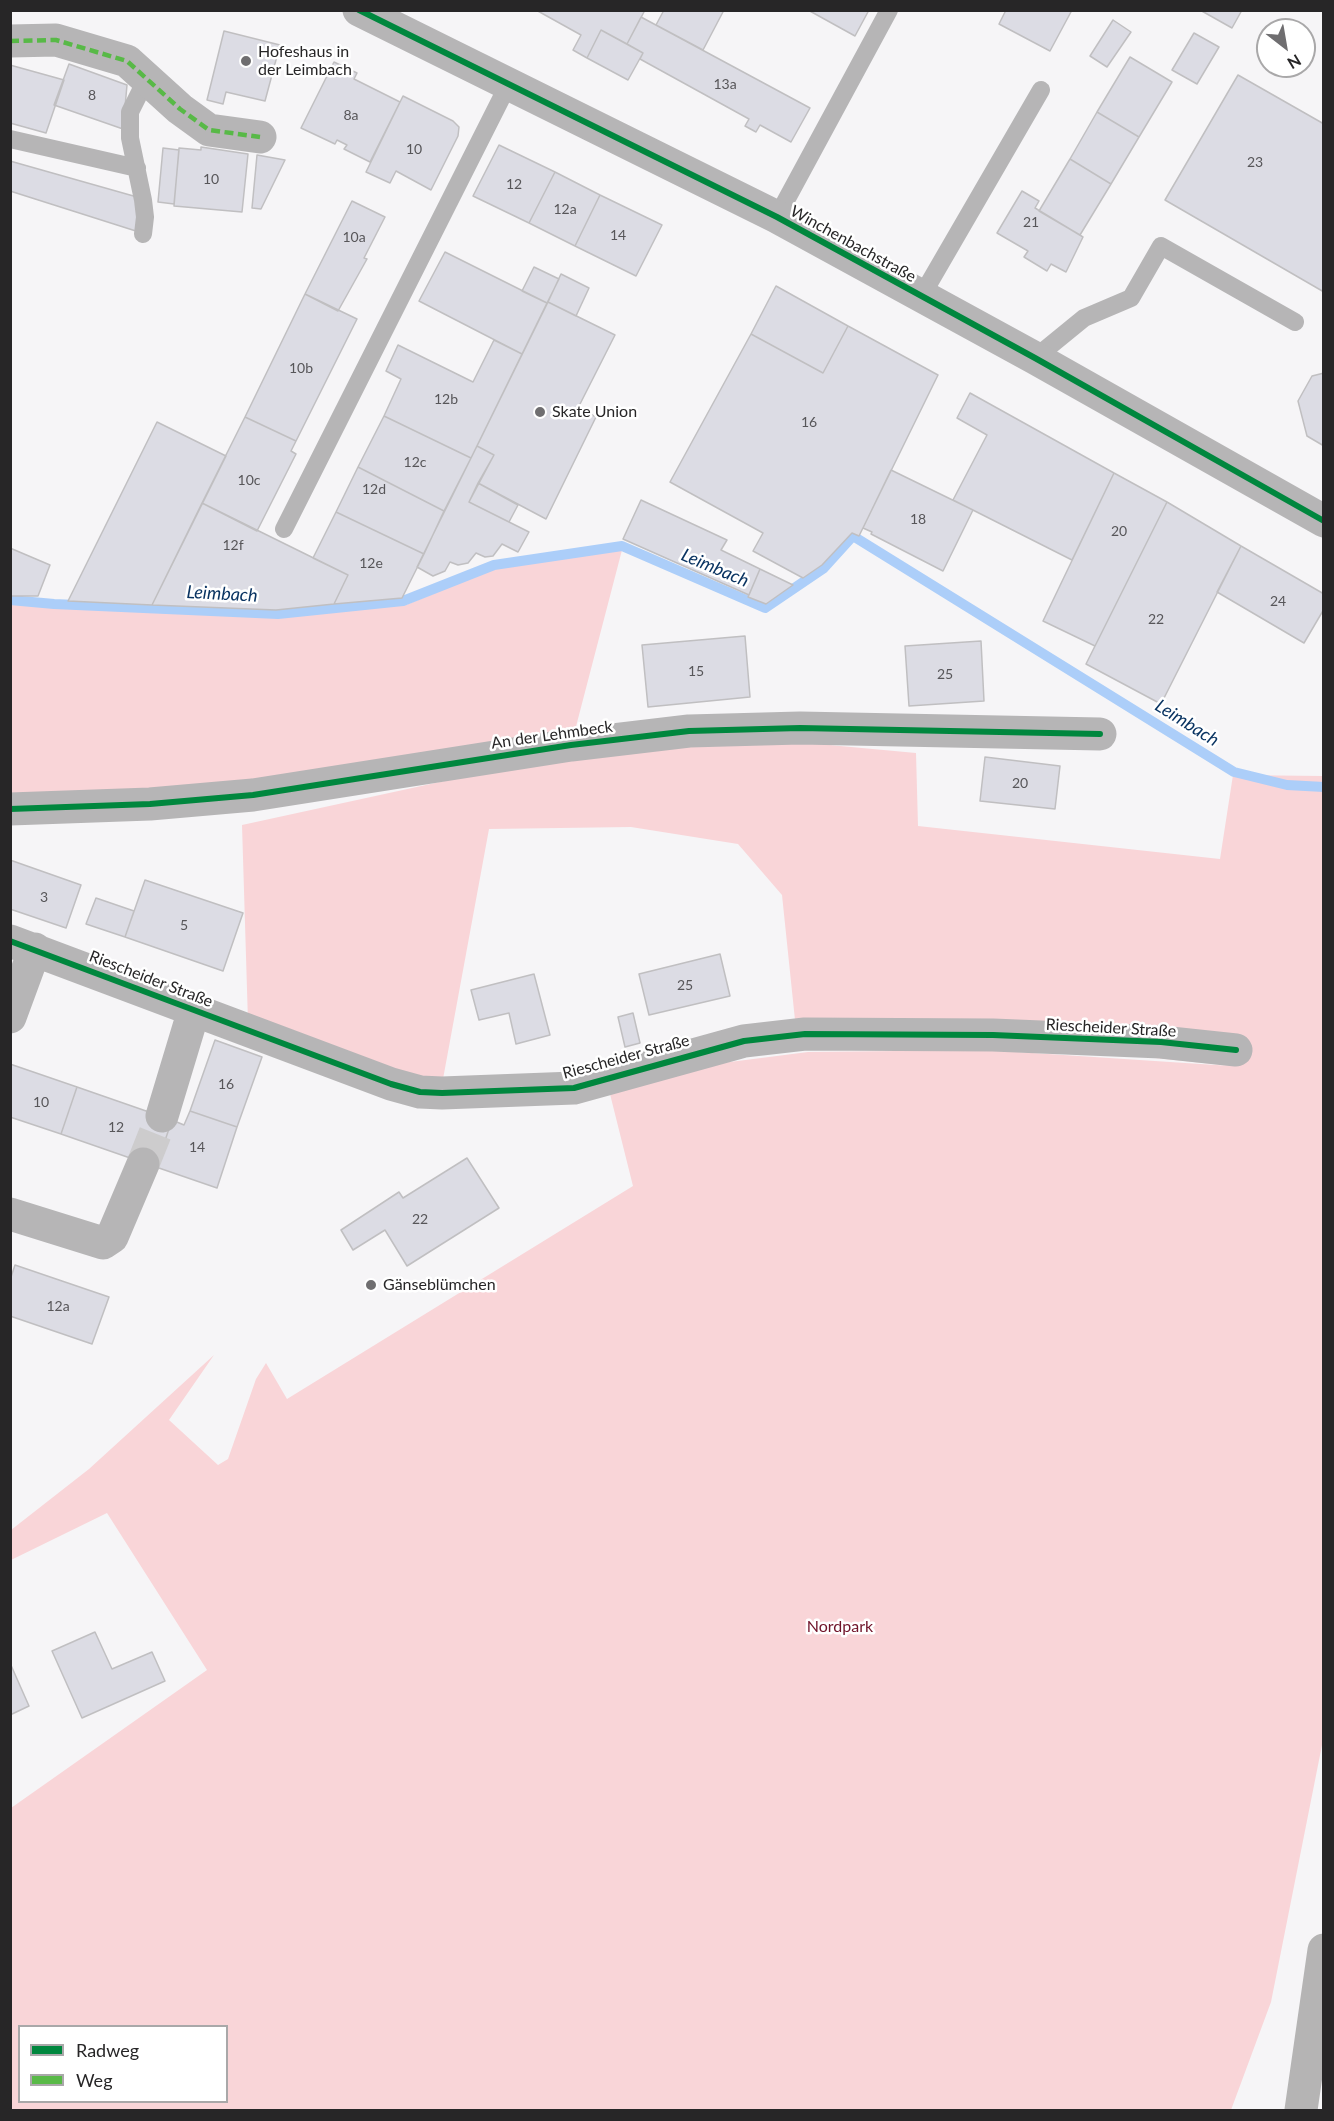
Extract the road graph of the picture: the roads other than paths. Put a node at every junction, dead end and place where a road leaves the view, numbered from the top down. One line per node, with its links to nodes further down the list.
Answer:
1 (359, 10): 5 (street, Winchenbachstraße)
2 (890, 10): 10 (lane)
3 (10, 41): 4 (street)
4 (146, 80): 7 (street); 9 (lane)
5 (509, 83): 10 (street, Winchenbachstraße); 16 (lane)
6 (1041, 90): 12 (lane)
7 (260, 137)
8 (10, 139): 9 (lane)
9 (136, 168): 11 (lane)
10 (777, 217): 12 (street, Winchenbachstraße)
11 (143, 234)
12 (921, 297): 14 (street, Winchenbachstraße)
13 (1295, 322): 14 (lane)
14 (1035, 358): 15 (street, Winchenbachstraße)
15 (1323, 522)
16 (284, 529)
17 (1100, 734): 18 (street, An der Lehmbeck)
18 (10, 809)
19 (23, 945): 20 (street, Riescheider Straße); 21 (street, Riescheider Straße)
20 (195, 1010): 22 (street, Riescheider Straße); 23 (street, Riescheider Straße)
21 (10, 1017)
22 (1236, 1050)
23 (162, 1116)
24 (143, 1164): 25 (street)
25 (10, 1214)
26 (1323, 1950): 27 (highway)
27 (1301, 2110)

